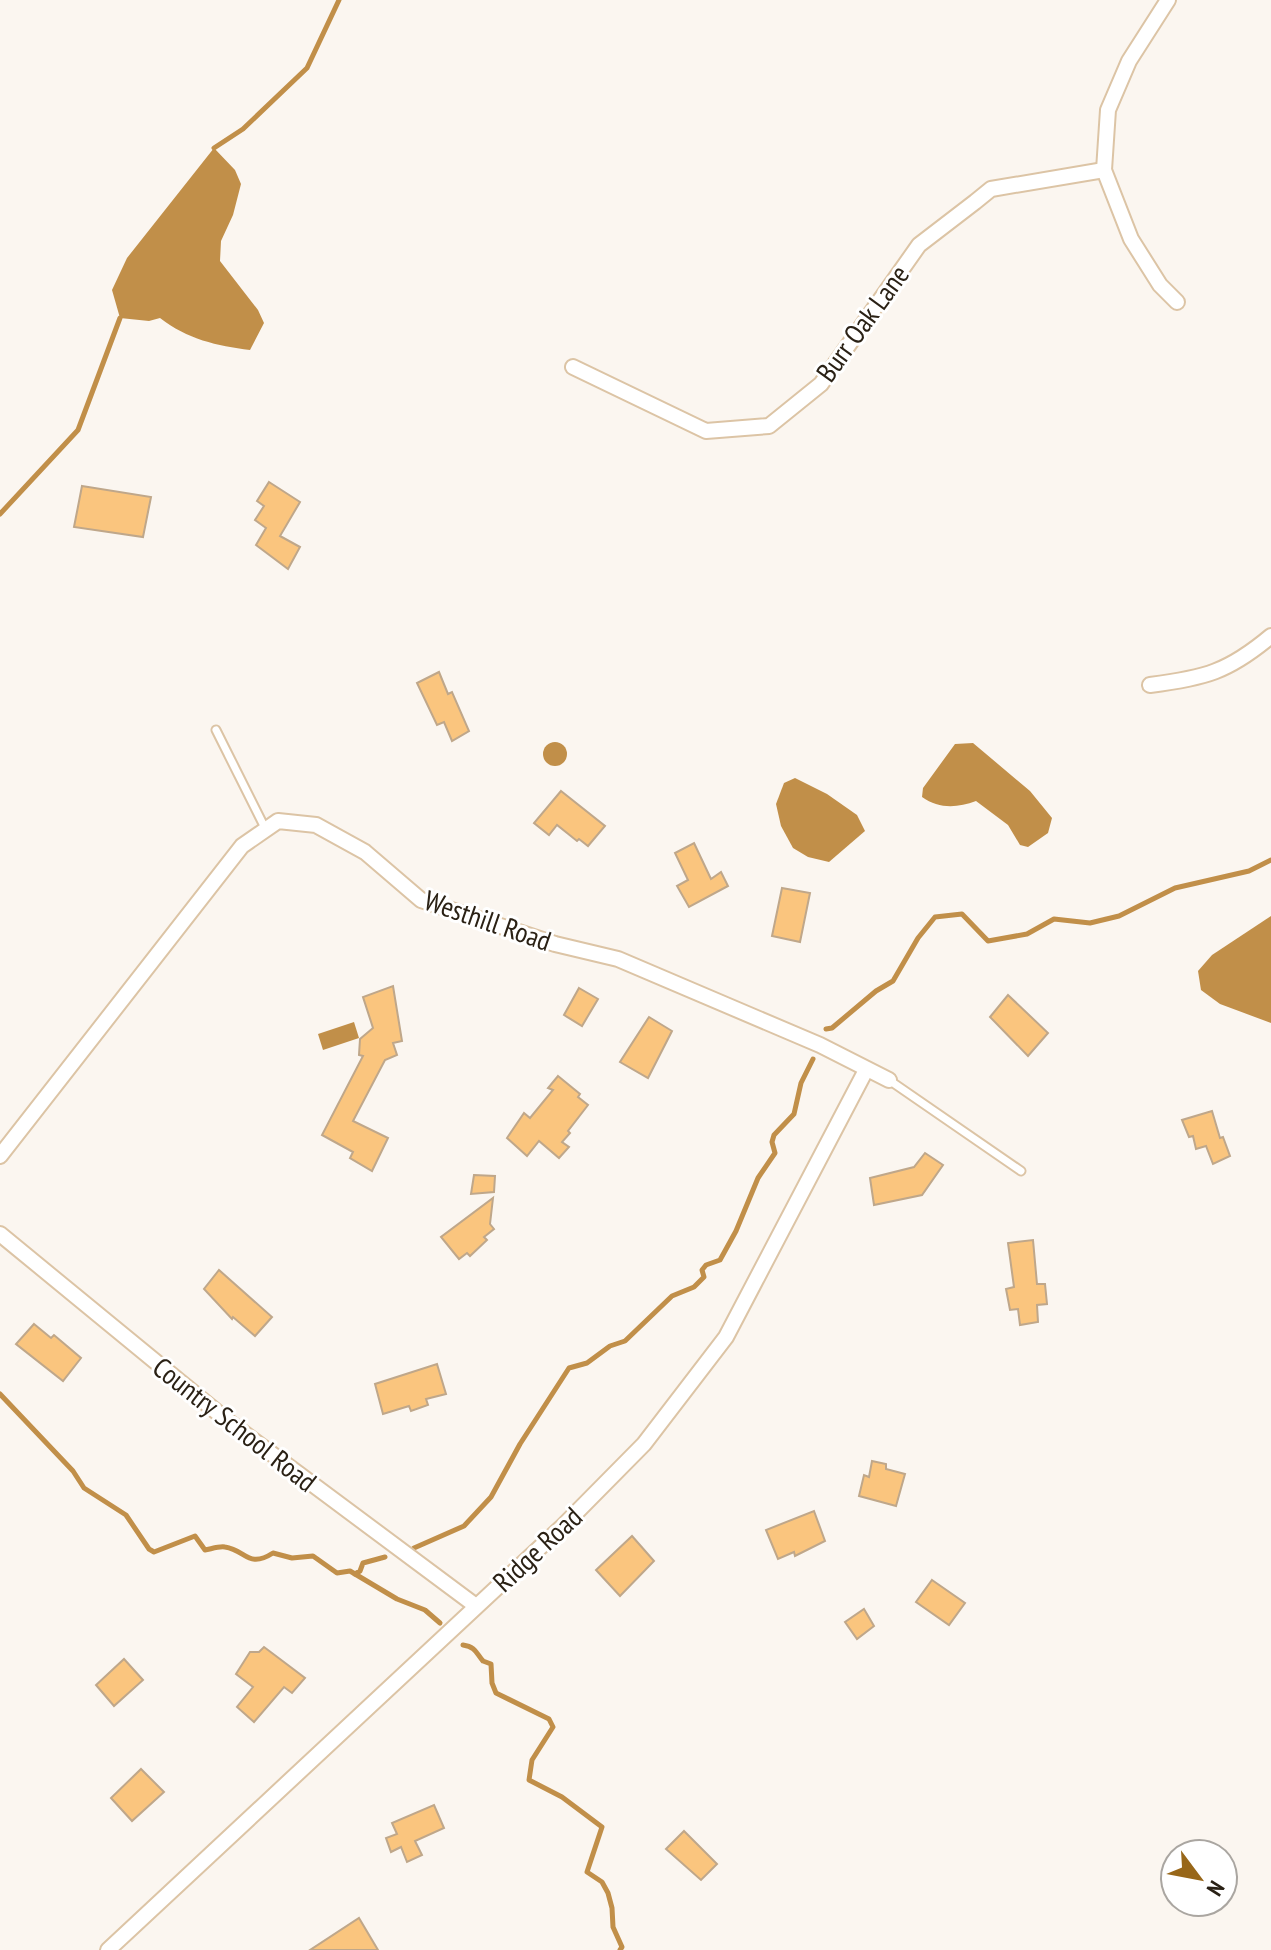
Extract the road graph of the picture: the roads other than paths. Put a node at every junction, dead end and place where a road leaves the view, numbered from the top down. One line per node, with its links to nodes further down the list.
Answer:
1 (1168, 0): 2 (street)
2 (1104, 170): 3 (street); 4 (street, Burr Oak Lane)
3 (1177, 302)
4 (573, 367)
5 (1271, 636): 6 (street)
6 (1150, 685)
7 (216, 730): 8 (lane)
8 (266, 830): 9 (street, Westhill Road); 11 (street, Westhill Road)
9 (866, 1070): 10 (street, Westhill Road); 14 (street, Ridge Road)
10 (889, 1080): 12 (lane)
11 (0, 1156)
12 (1021, 1171)
13 (0, 1234): 14 (street, Country School Road)
14 (476, 1606): 15 (street, Ridge Road)
15 (108, 1950)

